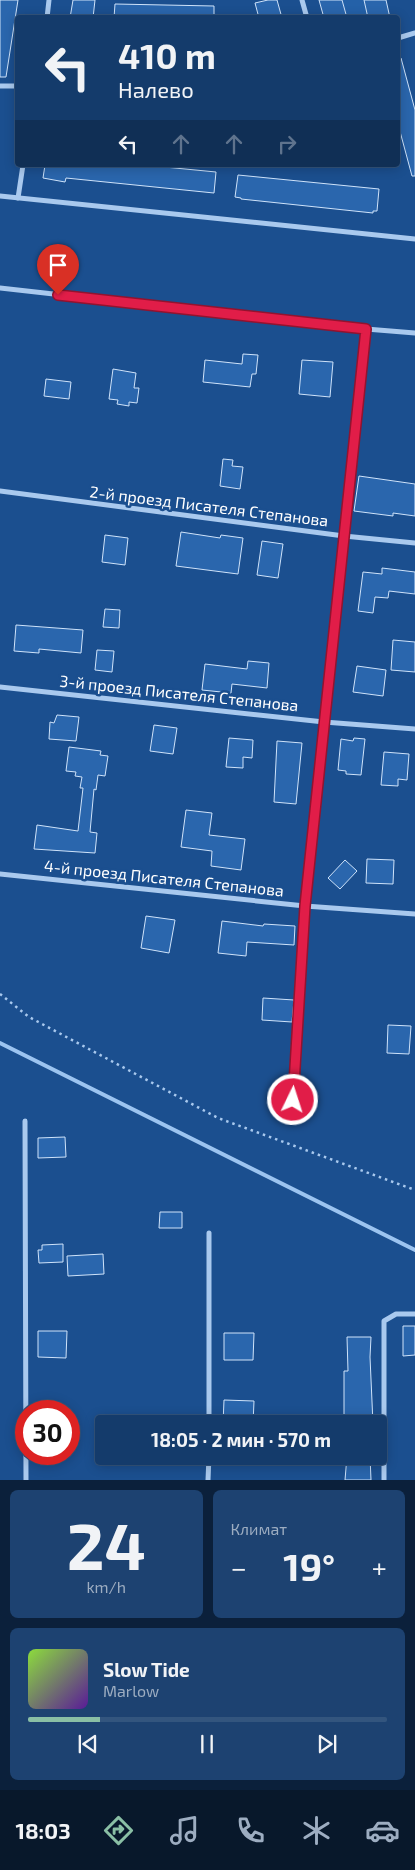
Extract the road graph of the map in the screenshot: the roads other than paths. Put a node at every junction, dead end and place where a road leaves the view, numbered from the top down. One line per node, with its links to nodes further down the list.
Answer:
1 (50, 0): 3 (street)
2 (302, 0): 4 (street)
3 (48, 15)
4 (306, 15)
5 (415, 33): 6 (street)
6 (400, 37)
7 (0, 86): 8 (street)
8 (15, 88)
9 (23, 167): 11 (street)
10 (0, 196): 11 (street)
11 (18, 198): 12 (street)
12 (415, 238)
13 (0, 288): 14 (street)
14 (366, 329): 15 (street); 17 (street)
15 (415, 333)
16 (0, 491): 17 (street, 2-й проезд Писателя Степанова)
17 (344, 536): 18 (street, 2-й проезд Писателя Степанова); 20 (street)
18 (415, 543)
19 (0, 687): 20 (street, 3-й проезд Писателя Степанова)
20 (324, 722): 21 (street, 3-й проезд Писателя Степанова); 23 (street)
21 (415, 729)
22 (0, 874): 23 (street, 4-й проезд Писателя Степанова)
23 (305, 906): 24 (street, 4-й проезд Писателя Степанова); 25 (street)
24 (415, 914)
25 (293, 1100)
26 (24, 1121): 31 (street)
27 (209, 1234): 29 (street)
28 (415, 1314): 33 (street)
29 (209, 1415)
30 (208, 1465): 32 (street)
31 (26, 1480)
32 (208, 1480)
33 (384, 1480)

